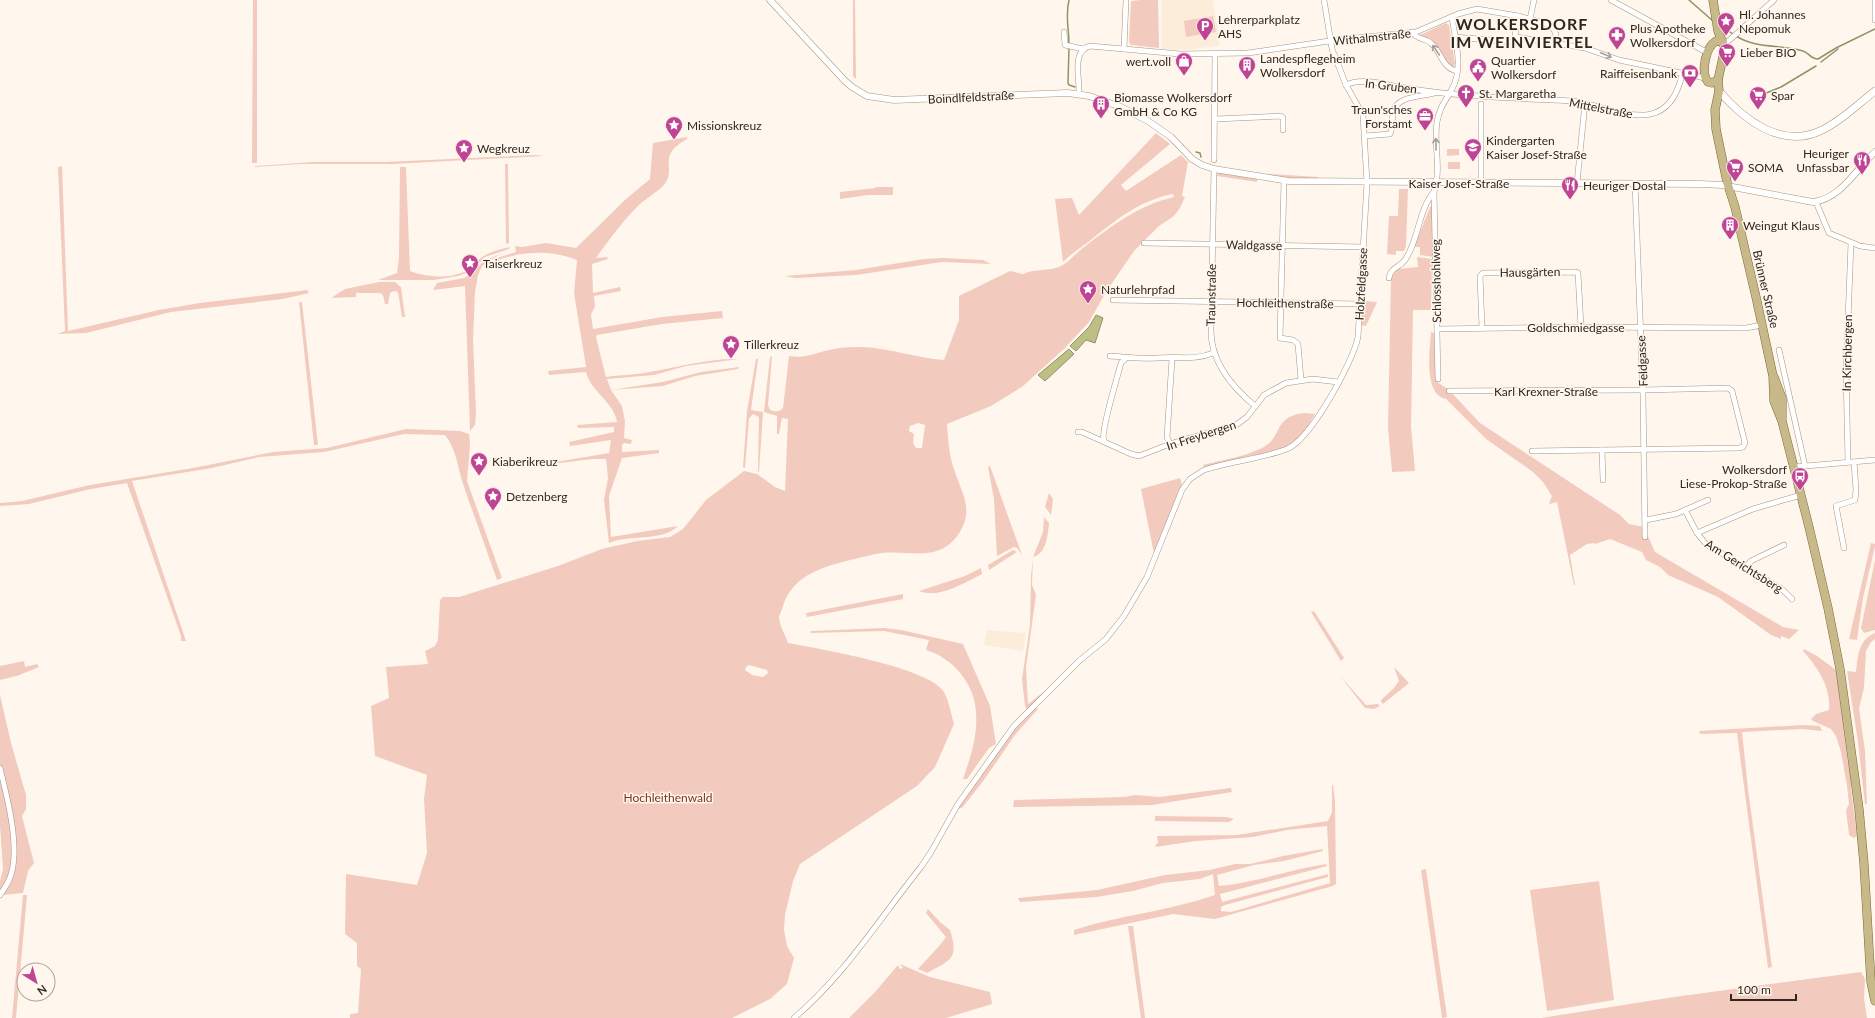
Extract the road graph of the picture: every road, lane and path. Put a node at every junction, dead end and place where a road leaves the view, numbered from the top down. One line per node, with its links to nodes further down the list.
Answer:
1 (770, 0): 35 (street, Boindlfeldstraße)
2 (1126, 0): 22 (street)
3 (1324, 0): 18 (street, Holzfeldgasse)
4 (1534, 0): 11 (street)
5 (1611, 0): 24 (street)
6 (1713, 0): 13 (main road)
7 (1774, 0): 19 (street)
8 (1875, 0): 12 (street)
9 (1518, 16): 10 (street, Withalmstraße); 11 (street, Withalmstraße); 17 (street)
10 (1452, 17): 15 (street, Withalmstraße); 16 (street, Schlosshohlweg)
11 (1530, 19): 21 (street, Withalmstraße)
12 (1875, 20)
13 (1717, 29): 19 (main road); 20 (main road)
14 (1064, 32): 23 (street)
15 (1412, 32): 18 (street, Withalmstraße); 26 (street, one-way to 15)
16 (1455, 37): 17 (street); 26 (street, Schlosshohlweg)
17 (1516, 37): 21 (street)
18 (1330, 41): 25 (street, Withalmstraße); 30 (street, Holzfeldgasse)
19 (1726, 42): 20 (main road); 28 (main road, Brünner Straße)
20 (1713, 43): 24 (main road)
21 (1554, 44): 27 (street, one-way to 27)
22 (1124, 48): 23 (street); 25 (street, Withalmstraße)
23 (1083, 49): 35 (street)
24 (1708, 53): 29 (main road)
25 (1215, 55): 38 (street)
26 (1457, 71): 34 (street, Schlosshohlweg)
27 (1682, 75): 29 (street); 36 (street, Mittelstraße)
28 (1718, 80): 29 (main road); 31 (main road, Brünner Straße)
29 (1707, 81): 31 (main road)
30 (1346, 85): 33 (street, In Gruben); 40 (street, Holzfeldgasse)
31 (1719, 91): 32 (main road); 51 (main road, Brünner Straße)
32 (1875, 91)
33 (1436, 92): 34 (street, Mittelstraße); 40 (street)
34 (1450, 92): 36 (street, Mittelstraße); 47 (street, Schlosshohlweg, one-way to 34)
35 (1079, 94): 42 (street, Boindlfeldstraße)
36 (1585, 103): 49 (street)
37 (1482, 104): 48 (street)
38 (1216, 119): 39 (street); 43 (street)
39 (1283, 130)
40 (1365, 136): 46 (street, Holzfeldgasse)
41 (1875, 152): 53 (street)
42 (1192, 159): 44 (street, Kaiser Josef-Straße)
43 (1214, 160)
44 (1214, 169): 45 (street, Kaiser Josef-Straße); 56 (street, Traunstraße)
45 (1284, 181): 46 (street, Kaiser Josef-Straße); 57 (street)
46 (1367, 183): 47 (street, Kaiser Josef-Straße); 58 (street, Holzfeldgasse)
47 (1435, 183): 48 (street, Kaiser Josef-Straße); 52 (street, Schlosshohlweg)
48 (1481, 183): 49 (street, Kaiser Josef-Straße)
49 (1577, 183): 50 (street, Kaiser Josef-Straße)
50 (1635, 183): 51 (street, Kaiser Josef-Straße); 68 (street, Feldgasse)
51 (1729, 187): 53 (street, Kaiser Josef-Straße); 65 (main road, Brünner Straße)
52 (1434, 192): 60 (street); 69 (street, Schlosshohlweg)
53 (1816, 202): 55 (street)
54 (1144, 243): 56 (street, Waldgasse)
55 (1851, 243): 59 (street); 88 (street, In Kirchbergen)
56 (1212, 244): 57 (street, Waldgasse); 62 (street, Traunstraße)
57 (1282, 245): 58 (street, Waldgasse); 63 (street)
58 (1364, 247): 64 (street, Holzfeldgasse)
59 (1875, 248)
60 (1389, 278)
61 (1113, 300): 62 (street, Hochleithenstraße)
62 (1211, 302): 63 (street, Hochleithenstraße); 71 (street, Traunstraße)
63 (1281, 303): 64 (street, Hochleithenstraße); 76 (street)
64 (1360, 304): 77 (street, Holzfeldgasse)
65 (1762, 325): 68 (street, Goldschmiedgasse); 90 (main road, Brünner Straße)
66 (1581, 327): 67 (street, Goldschmiedgasse); 67 (street, Hausgärten); 68 (street, Goldschmiedgasse)
67 (1482, 328): 69 (street, Goldschmiedgasse)
68 (1640, 328): 78 (street, Feldgasse)
69 (1437, 329): 75 (street, Schlosshohlweg)
70 (1779, 350): 89 (street)
71 (1213, 353): 74 (street); 80 (street, Traunstraße)
72 (1110, 356): 73 (street)
73 (1126, 358): 74 (street); 82 (street)
74 (1172, 358): 83 (street)
75 (1438, 379)
76 (1300, 380): 77 (street, In Freybergen); 80 (street, In Freybergen)
77 (1338, 382): 105 (street, Holzfeldgasse)
78 (1643, 390): 79 (street, Karl Krexner-Straße); 85 (street, Feldgasse); 85 (street, Karl Krexner-Straße)
79 (1449, 391)
80 (1254, 406): 83 (street, In Freybergen)
81 (1078, 432): 82 (street, In Freybergen)
82 (1104, 440): 83 (street, In Freybergen)
83 (1170, 444)
84 (1602, 450): 85 (street); 86 (street); 91 (street)
85 (1644, 450): 95 (street, Feldgasse)
86 (1532, 451)
87 (1875, 460): 88 (street)
88 (1851, 462): 89 (street); 99 (street, In Kirchbergen)
89 (1805, 466): 90 (street)
90 (1794, 467): 92 (main road, Brünner Straße)
91 (1603, 480)
92 (1801, 495): 96 (street); 104 (main road, Brünner Straße)
93 (1708, 500): 94 (street)
94 (1685, 510): 95 (street); 96 (street, Am Gerichtsberg)
95 (1646, 520): 97 (street, Feldgasse)
96 (1697, 533): 100 (street, Am Gerichtsberg)
97 (1646, 537)
98 (1784, 545): 100 (street)
99 (1844, 548)
100 (1745, 568): 101 (street, Am Gerichtsberg)
101 (1792, 599)
102 (0, 768): 103 (street)
103 (0, 895)
104 (1875, 1001)
105 (794, 1018)

